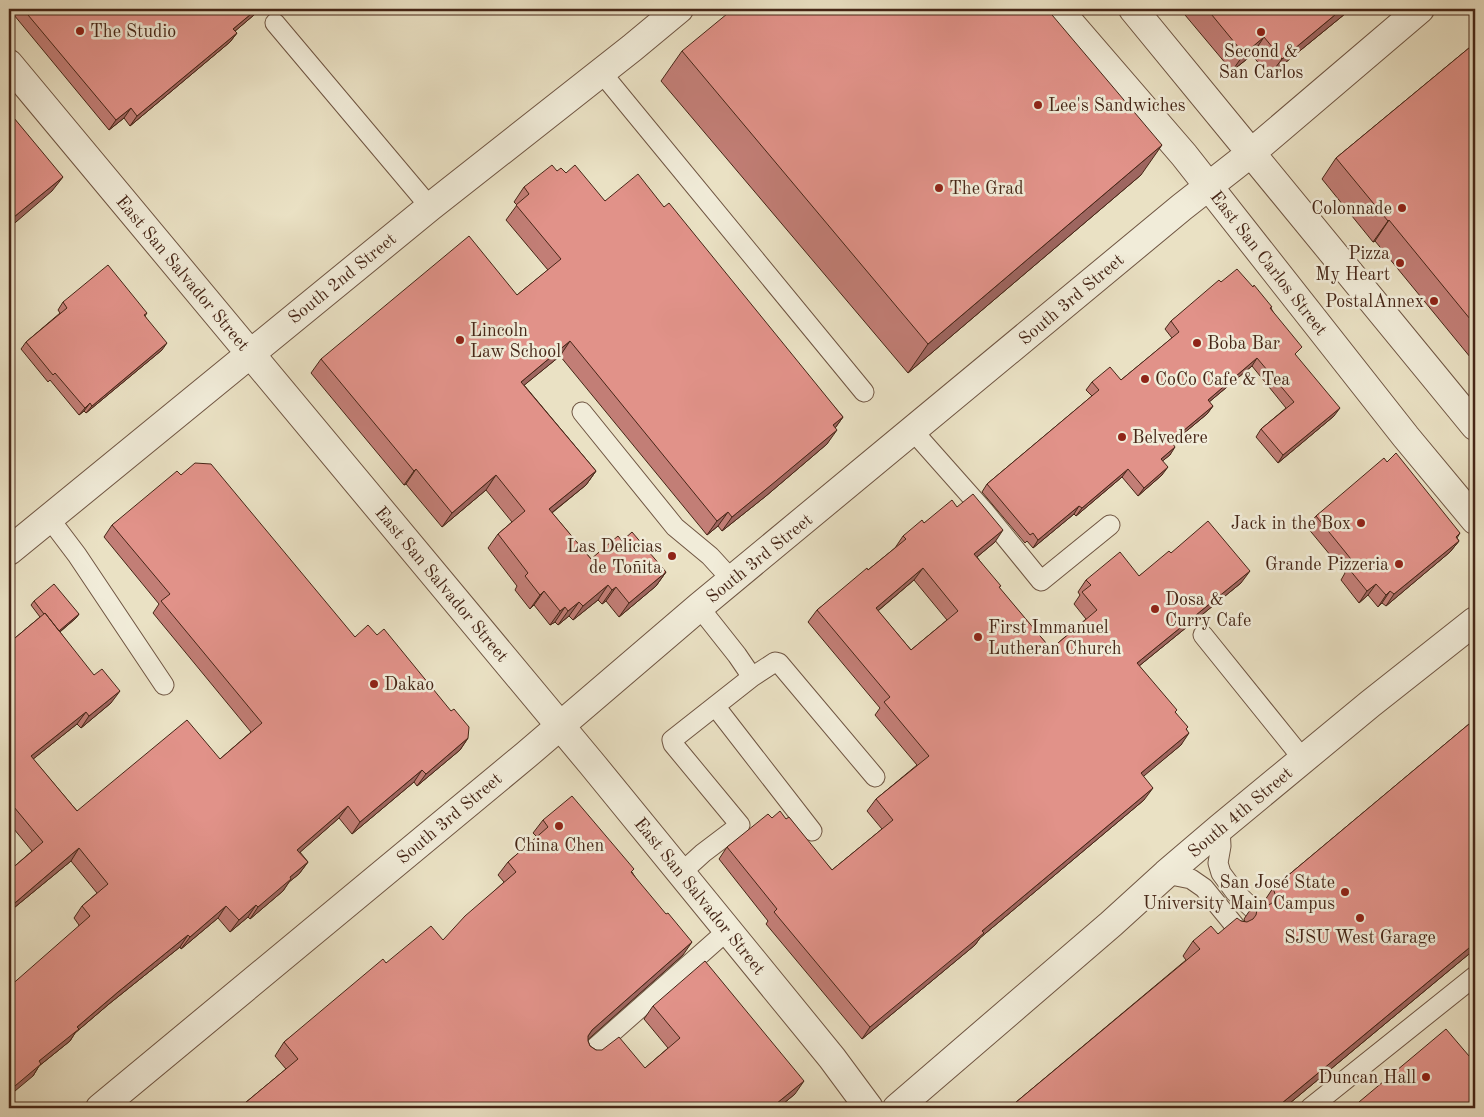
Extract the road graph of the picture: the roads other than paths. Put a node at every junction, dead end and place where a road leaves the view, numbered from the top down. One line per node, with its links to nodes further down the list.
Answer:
1 (679, 9): 7 (street, South 2nd Street)
2 (1058, 9): 9 (street, East San Carlos Street)
3 (1133, 9): 8 (street)
4 (1412, 12): 8 (street, South 3rd Street)
5 (275, 23): 10 (lane)
6 (9, 64): 11 (street, East San Salvador Street)
7 (601, 72): 10 (street, South 2nd Street); 12 (lane)
8 (1251, 153): 9 (street, South 3rd Street); 14 (street)
9 (1208, 186): 15 (street, South 3rd Street); 17 (street, East San Carlos Street)
10 (430, 207): 11 (street, South 2nd Street)
11 (250, 353): 16 (street, South 2nd Street); 27 (street, East San Salvador Street)
12 (864, 392)
13 (582, 412): 20 (lane)
14 (1475, 426)
15 (913, 431): 18 (lane); 20 (street, South 3rd Street)
16 (49, 518): 19 (street, South 2nd Street); 25 (lane)
17 (1475, 520)
18 (1110, 525)
19 (9, 551)
20 (732, 580): 21 (street, South 3rd Street)
21 (699, 607): 24 (lane); 27 (street, South 3rd Street)
22 (1475, 621): 28 (street, South 4th Street)
23 (1204, 635): 28 (lane)
24 (752, 677): 26 (lane); 29 (lane)
25 (164, 685)
26 (715, 706): 31 (lane); 32 (lane)
27 (560, 726): 32 (street, East San Salvador Street); 39 (street, South 3rd Street)
28 (1303, 760): 30 (street, South 4th Street)
29 (875, 777)
30 (1220, 828): 33 (street, South 4th Street); 34 (lane)
31 (812, 831)
32 (681, 873): 36 (street, East San Salvador Street)
33 (1166, 874): 35 (lane); 41 (street, South 4th Street)
34 (1254, 910)
35 (1235, 926)
36 (728, 930): 38 (lane); 40 (street, East San Salvador Street)
37 (1475, 976): 42 (lane)
38 (590, 1052)
39 (100, 1108)
40 (869, 1108)
41 (897, 1108)
42 (1310, 1108)

